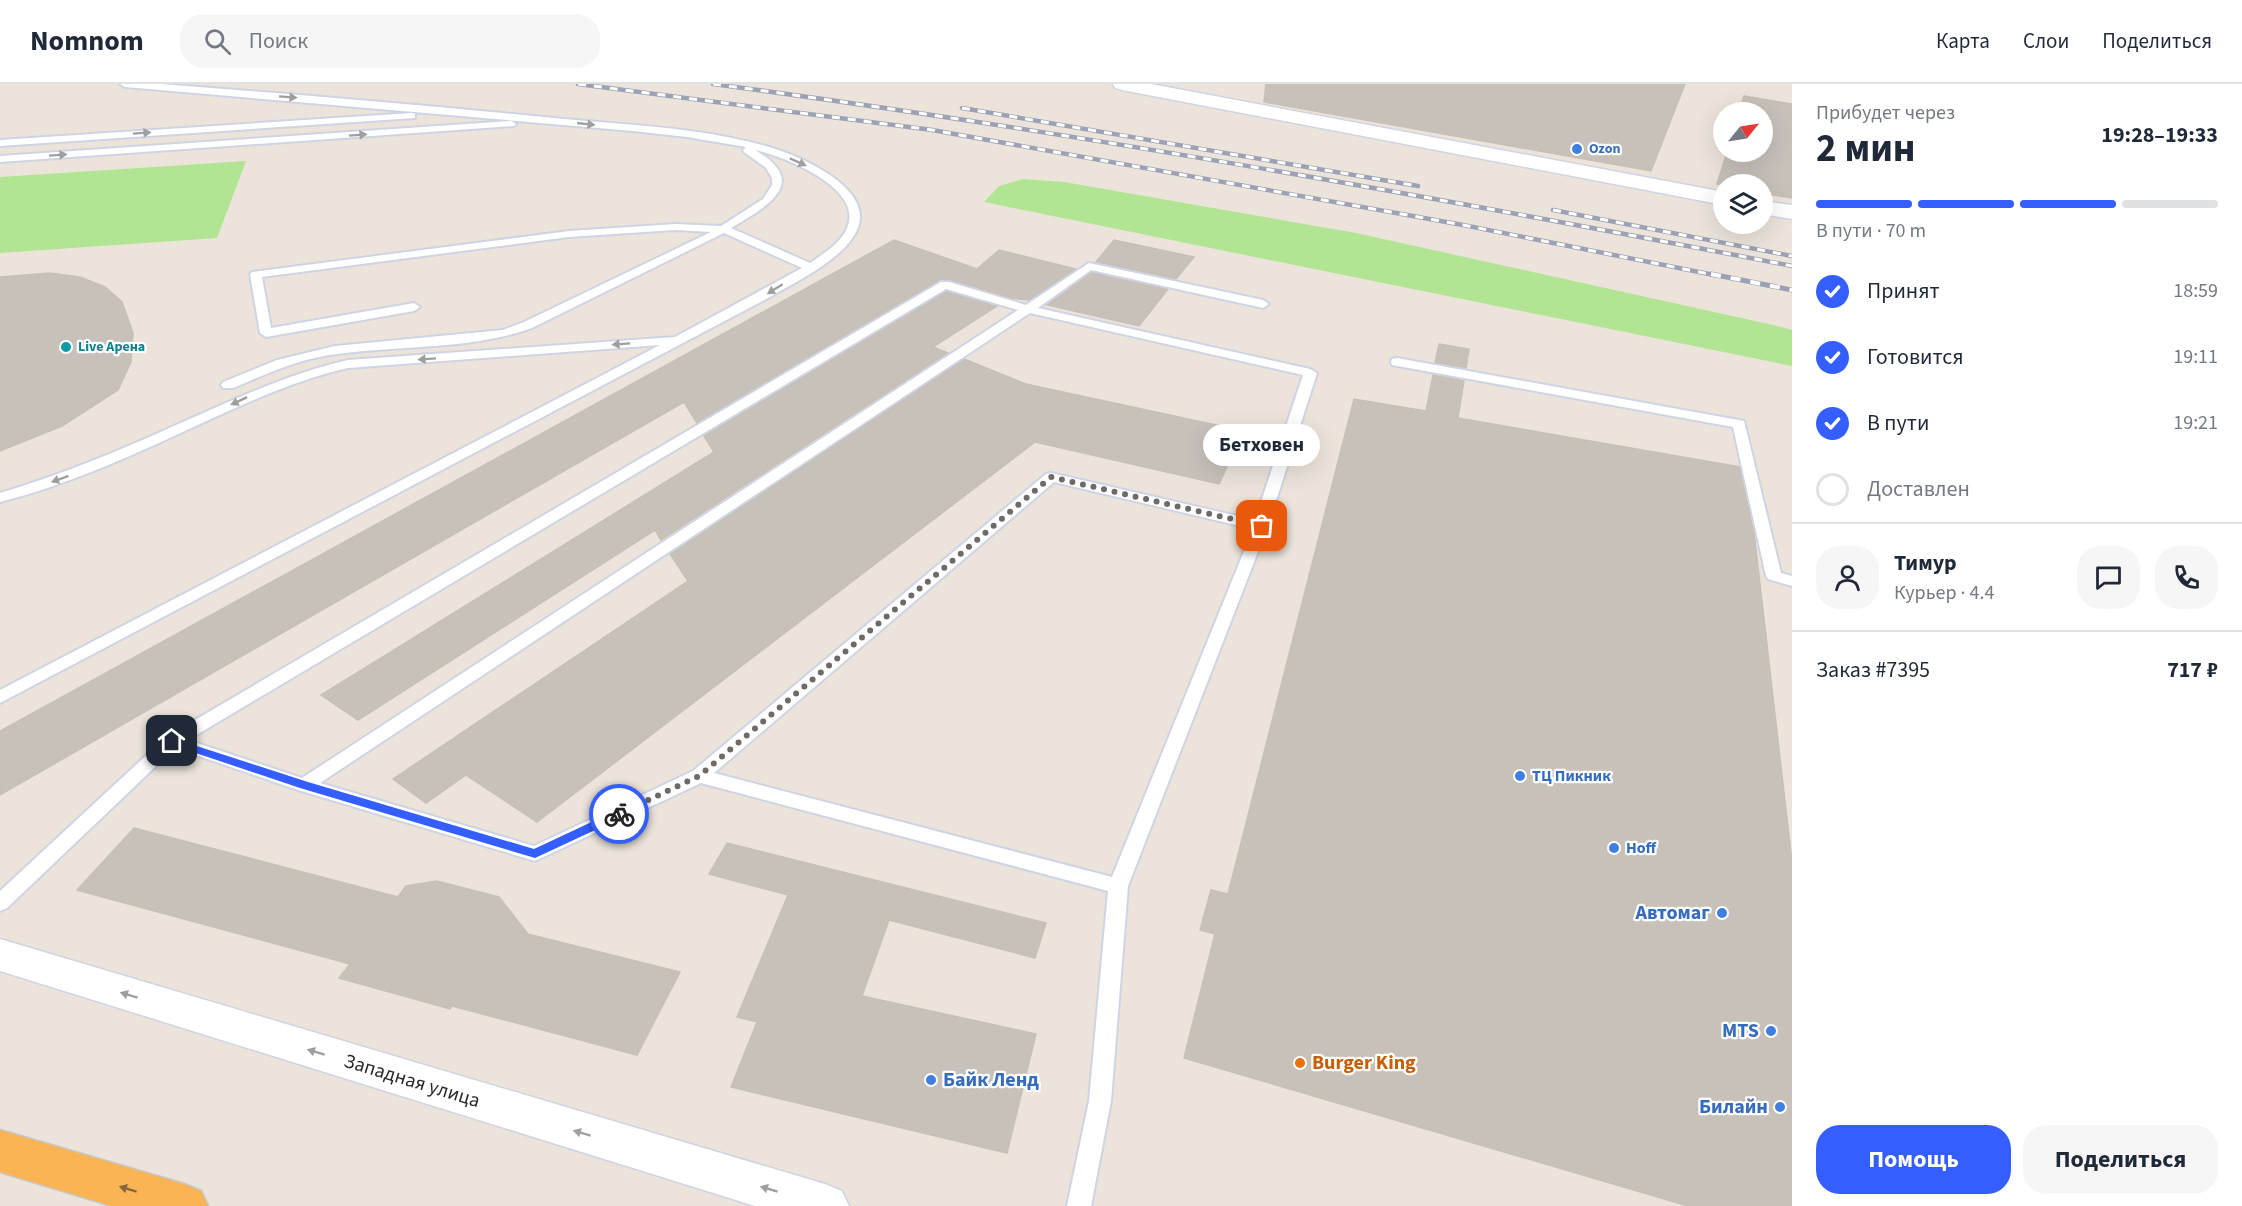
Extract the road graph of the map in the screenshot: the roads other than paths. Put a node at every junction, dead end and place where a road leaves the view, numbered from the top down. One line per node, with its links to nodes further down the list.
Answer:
1 (124, 84): 3 (lane, one-way to 3)
2 (1122, 84): 8 (street)
3 (465, 112): 4 (lane); 6 (lane, one-way to 3)
4 (558, 121): 5 (lane, one-way to 5); 7 (lane, one-way to 4)
5 (731, 142): 11 (lane); 12 (lane, one-way to 12)
6 (0, 143)
7 (0, 159)
8 (1713, 198)
9 (1773, 209): 10 (street)
10 (1792, 212)
11 (723, 230): 12 (lane); 14 (lane); 18 (lane)
12 (810, 267): 16 (lane, one-way to 16)
13 (1263, 304): 15 (lane)
14 (414, 307)
15 (1028, 309): 20 (lane); 23 (lane); 25 (lane)
16 (680, 339): 19 (lane, one-way to 19); 22 (lane)
17 (1397, 362): 21 (lane)
18 (228, 385)
19 (0, 498)
20 (1262, 526): 24 (lane); 26 (lane)
21 (1792, 580)
22 (0, 697)
23 (172, 741): 25 (lane); 27 (lane)
24 (699, 776): 25 (lane); 26 (lane)
25 (304, 785)
26 (1118, 886): 32 (lane)
27 (0, 903)
28 (0, 955): 31 (street, Западная улица, one-way to 28)
29 (0, 1151): 30 (highway, one-way to 29)
30 (184, 1206)
31 (825, 1206)
32 (1079, 1206)

